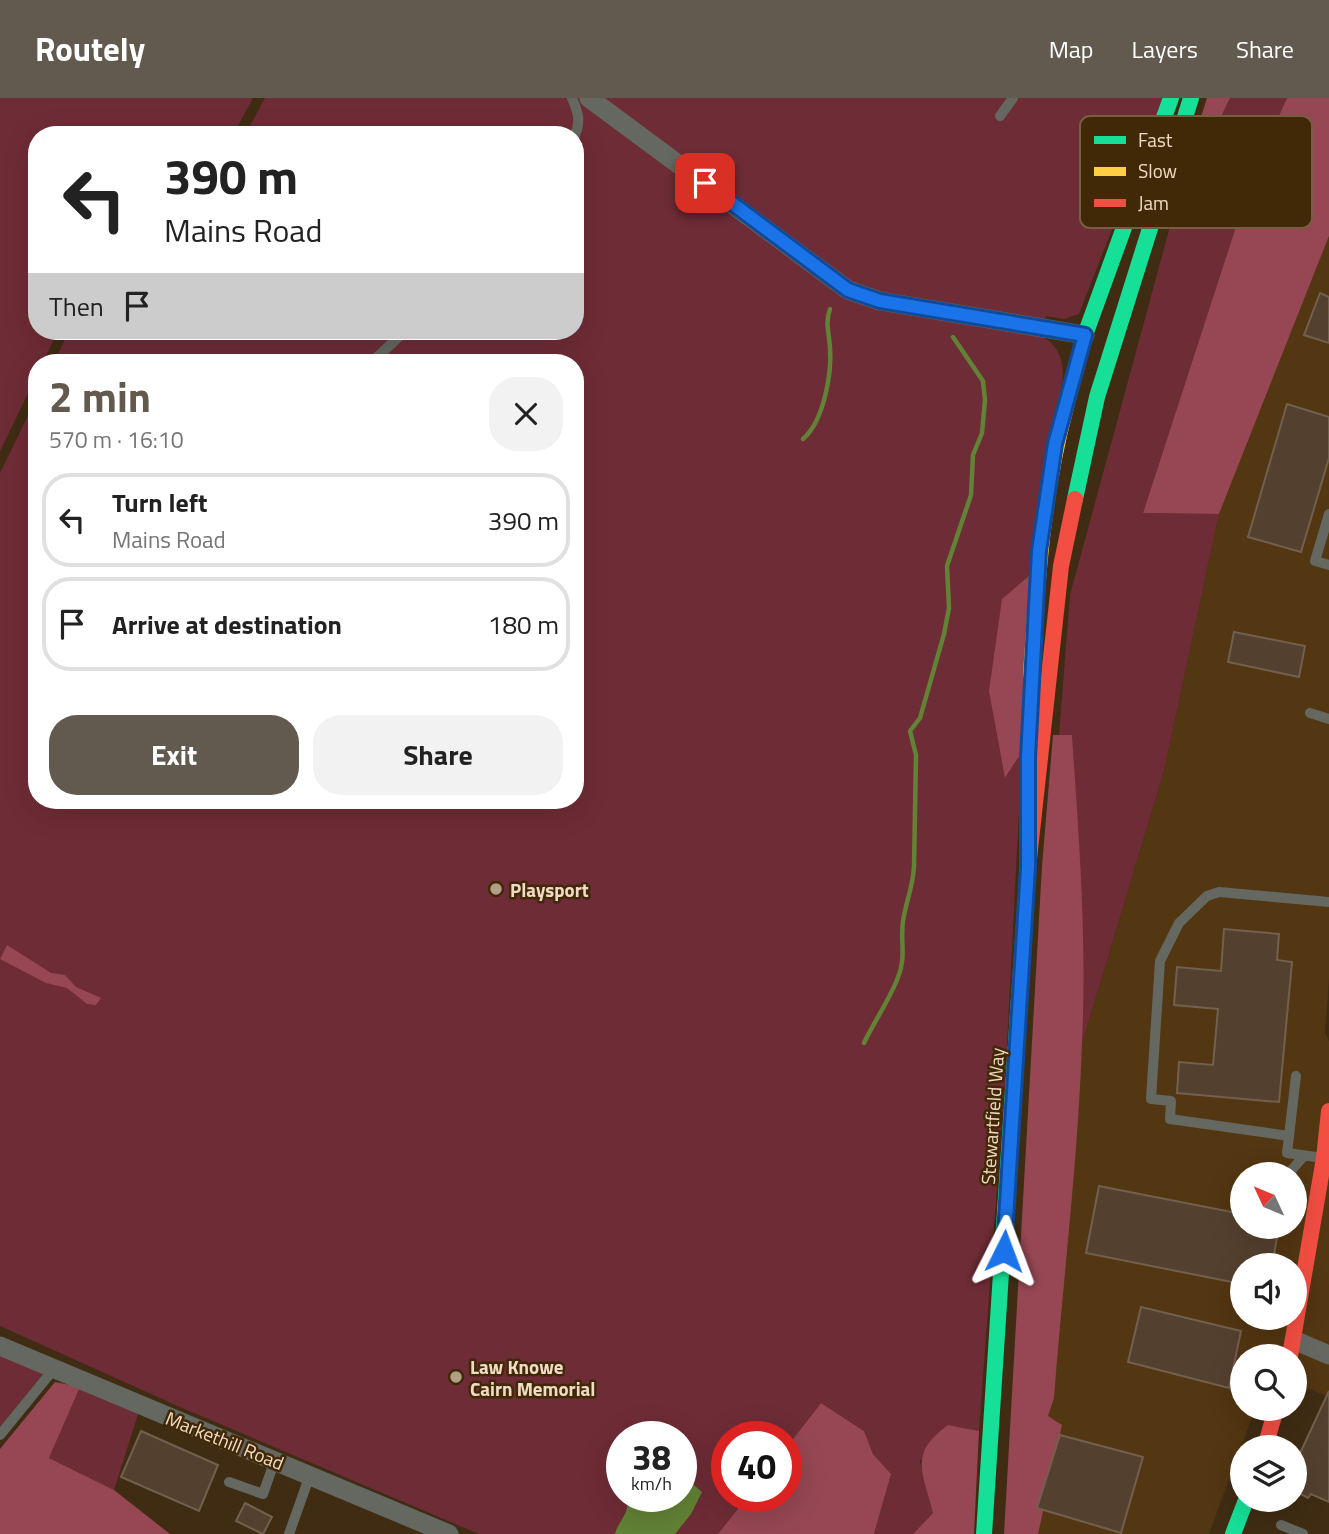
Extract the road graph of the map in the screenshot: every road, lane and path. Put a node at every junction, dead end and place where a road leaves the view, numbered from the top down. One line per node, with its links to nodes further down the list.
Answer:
1 (572, 98): 9 (lane)
2 (589, 98): 12 (street)
3 (1013, 98): 6 (lane)
4 (1171, 98): 7 (street, Stewartfield Way)
5 (1191, 98): 8 (street, Stewartfield Way)
6 (1000, 116)
7 (1164, 116)
8 (1185, 116)
9 (579, 126)
10 (1124, 228): 12 (street, Stewartfield Way)
11 (1149, 228): 19 (street, Stewartfield Way)
12 (1085, 335): 19 (street, Stewartfield Way)
13 (395, 340): 14 (lane)
14 (381, 354)
15 (1329, 514): 16 (lane)
16 (1329, 565)
17 (1310, 713): 18 (lane)
18 (1329, 719)
19 (1028, 868): 40 (street, Stewartfield Way)
20 (1329, 902): 23 (lane)
21 (1296, 1076): 23 (lane)
22 (1329, 1111): 25 (street)
23 (1289, 1136): 24 (lane)
24 (1304, 1156): 25 (lane); 26 (lane)
25 (1324, 1158): 27 (street)
26 (1299, 1162)
27 (1293, 1344)
28 (0, 1346): 31 (street, Markethill Road)
29 (1307, 1350): 30 (street)
30 (1329, 1354)
31 (53, 1370): 32 (lane); 33 (street, Markethill Road)
32 (0, 1435)
33 (275, 1460): 34 (street, Markethill Road); 35 (lane)
34 (310, 1475): 38 (lane); 39 (street, Markethill Road)
35 (229, 1482)
36 (1241, 1512): 41 (street)
37 (1281, 1525): 42 (lane)
38 (289, 1534)
39 (449, 1534)
40 (984, 1534)
41 (1233, 1534)
42 (1303, 1534)

